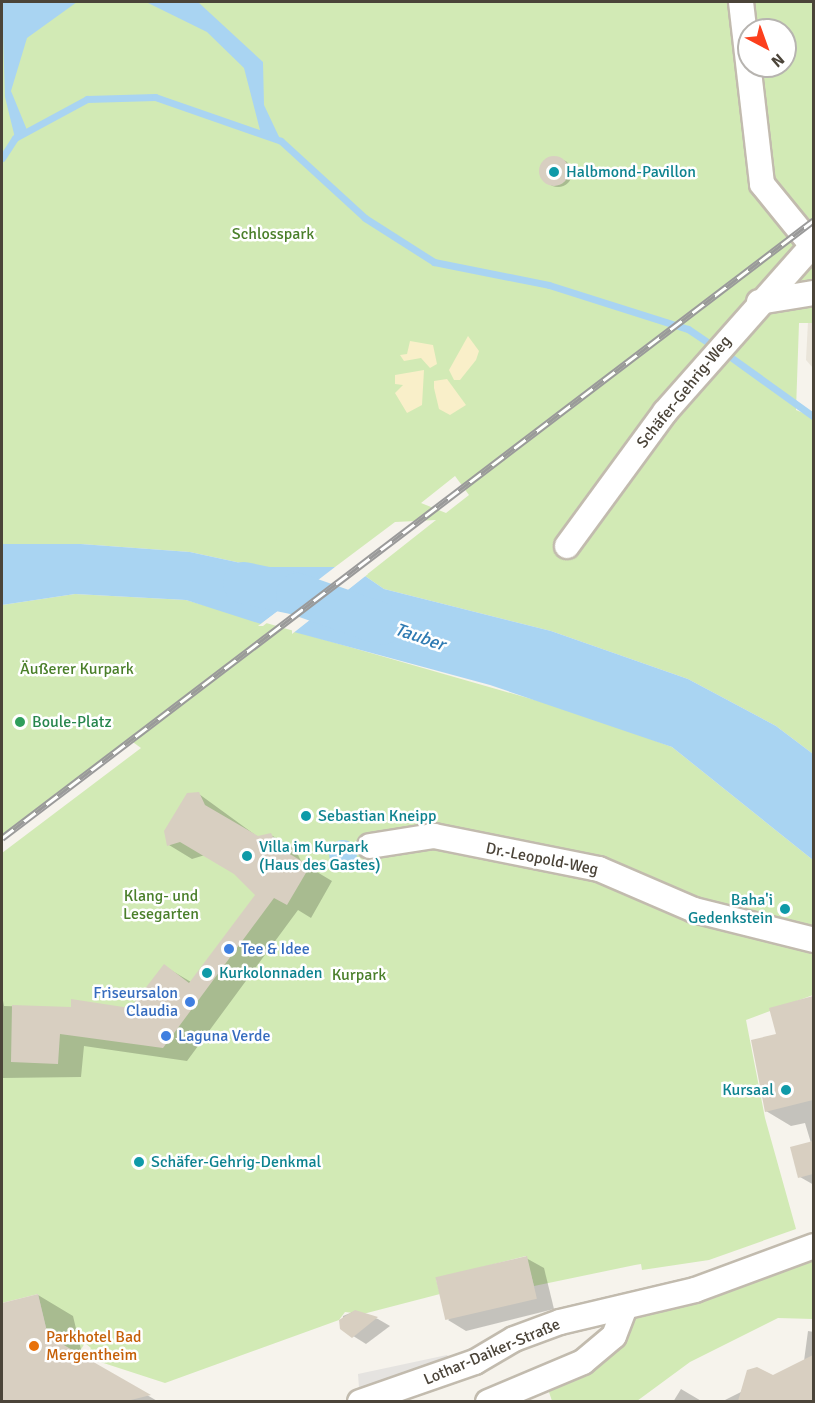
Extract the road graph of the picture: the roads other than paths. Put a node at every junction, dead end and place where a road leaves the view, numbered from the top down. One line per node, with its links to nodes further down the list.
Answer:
1 (741, 2): 2 (street)
2 (813, 247): 4 (street, Schäfer-Gehrig-Weg)
3 (813, 293): 4 (street)
4 (754, 307): 5 (street, Schäfer-Gehrig-Weg)
5 (567, 546)
6 (370, 846): 7 (street, Dr.-Leopold-Weg)
7 (813, 940)
8 (813, 1246): 9 (street, Lothar-Daiker-Straße)
9 (625, 1307): 10 (street, Lothar-Daiker-Straße); 11 (street)
10 (360, 1401)
11 (488, 1401)

